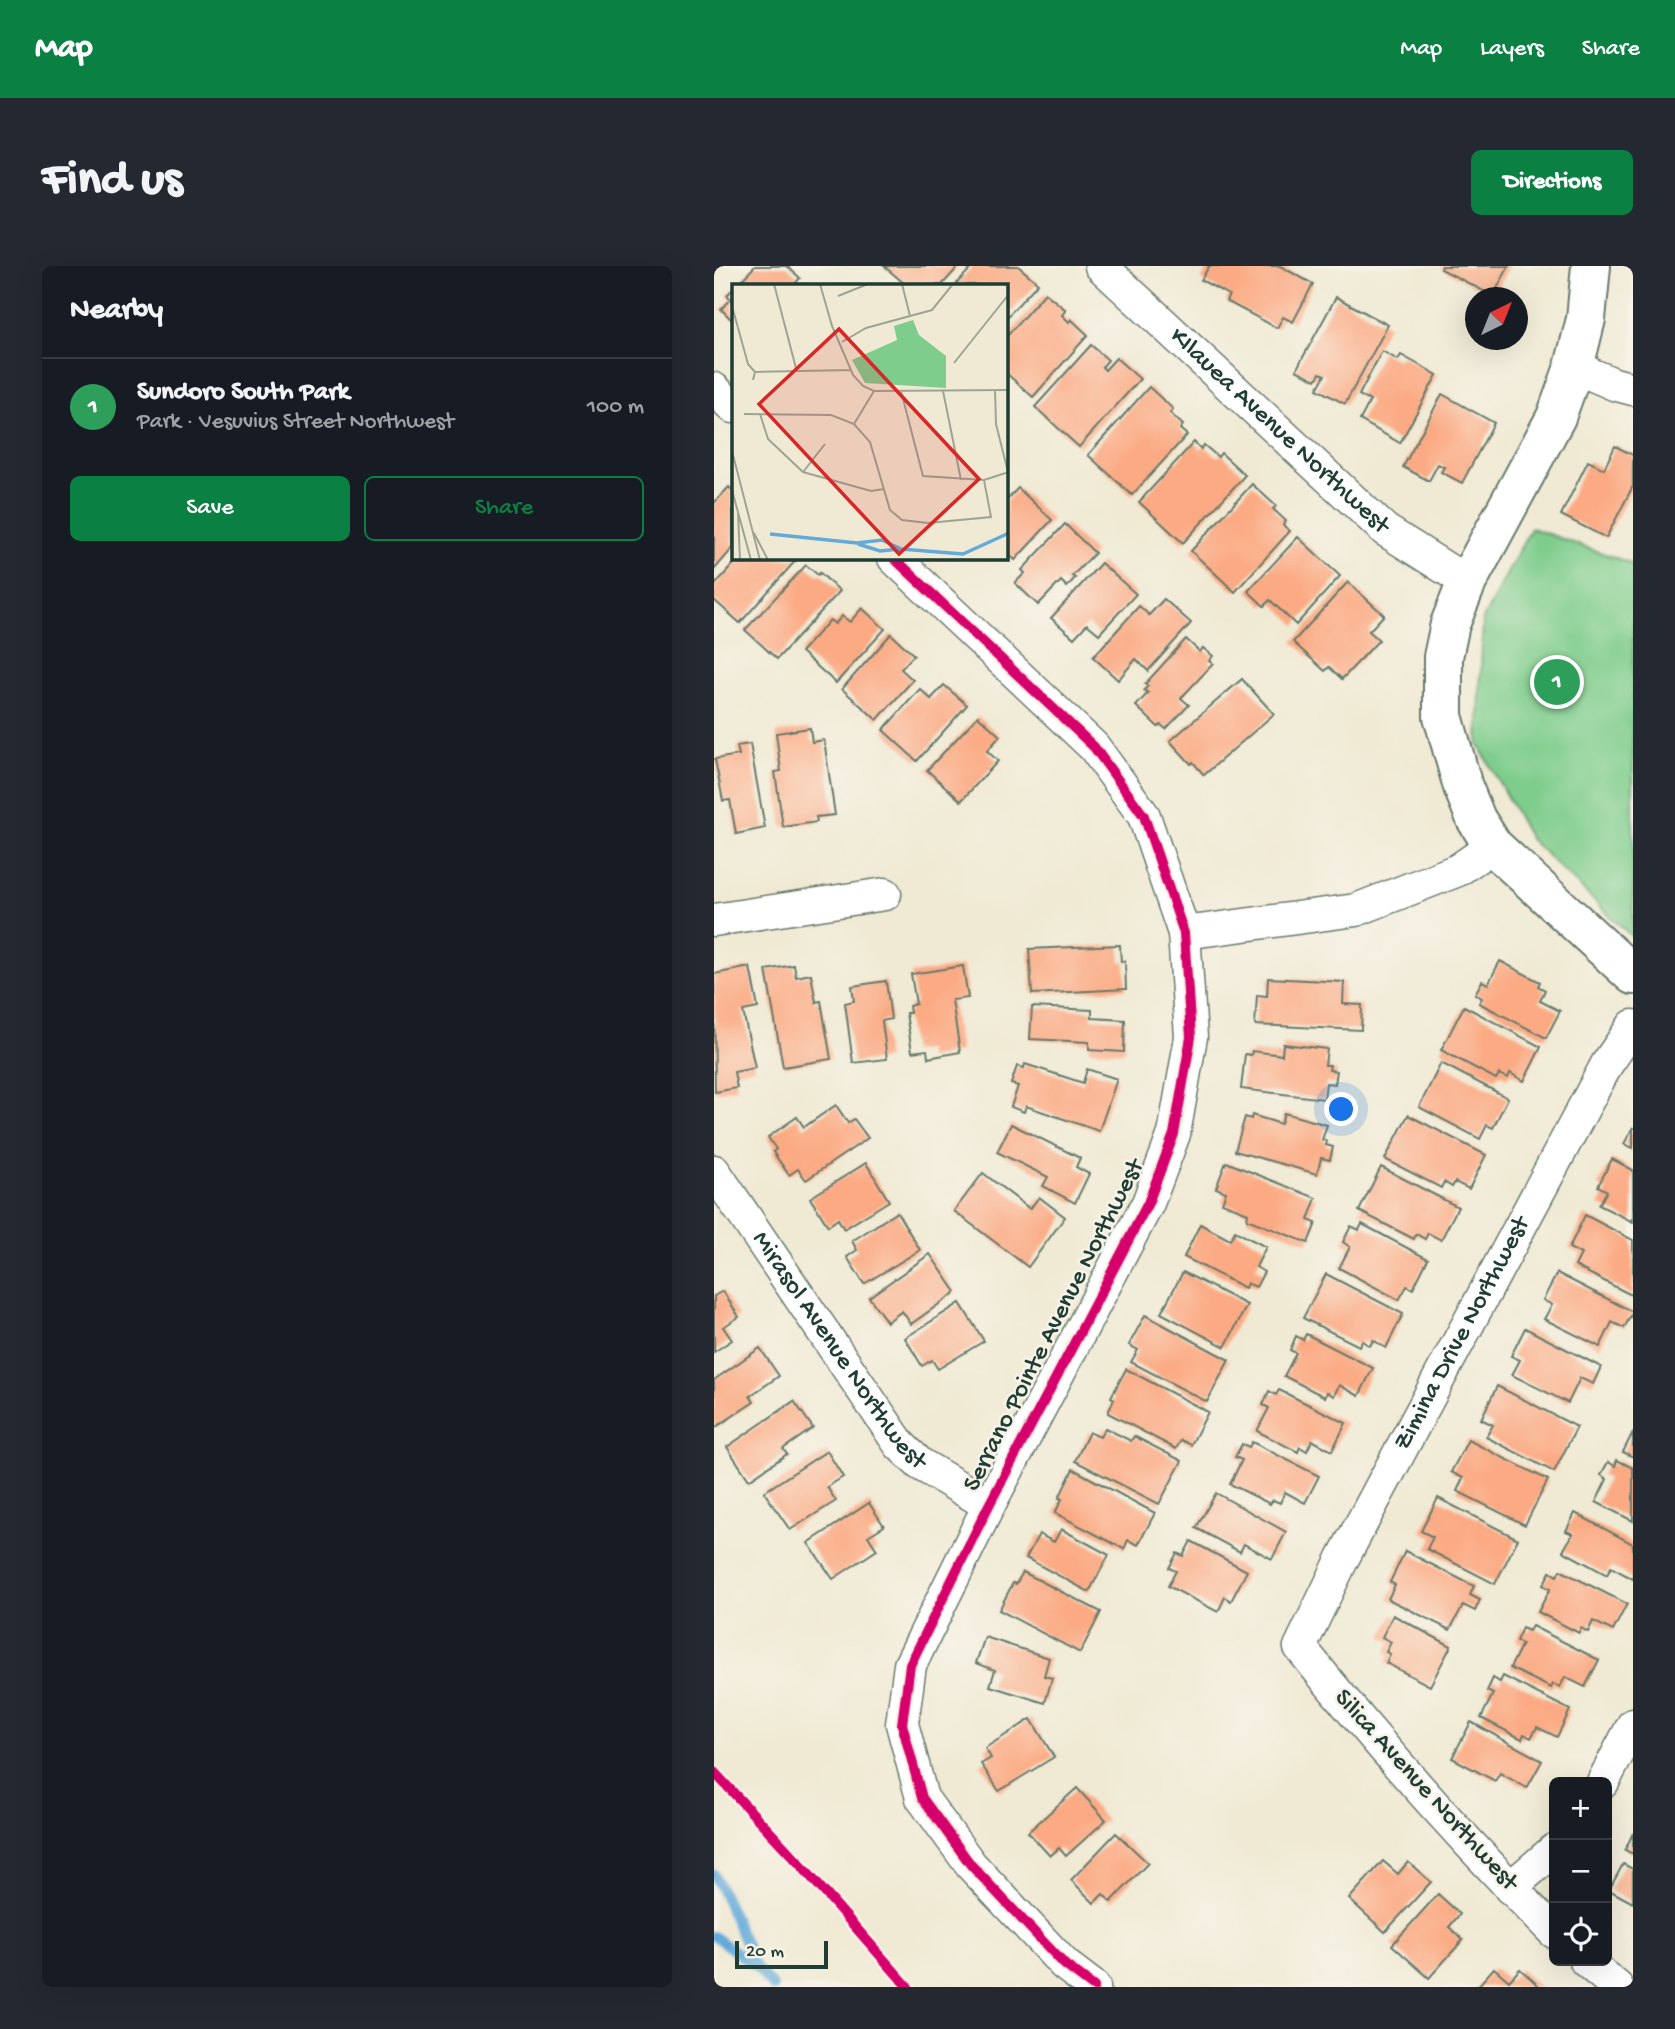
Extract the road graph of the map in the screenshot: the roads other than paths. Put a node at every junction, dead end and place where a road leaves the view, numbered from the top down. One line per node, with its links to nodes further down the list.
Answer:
1 (1591, 266): 3 (street)
2 (1121, 273): 8 (street, KIlauea Avenue Northwest)
3 (1574, 366): 5 (street); 8 (street)
4 (714, 389): 6 (street)
5 (1633, 389)
6 (732, 406)
7 (896, 560): 12 (street, Serrano Pointe Avenue Northwest)
8 (1467, 582): 9 (street)
9 (1493, 846): 12 (street); 13 (street)
10 (885, 894): 11 (street)
11 (714, 920)
12 (1184, 933): 16 (street, Serrano Pointe Avenue Northwest)
13 (1633, 975)
14 (1633, 1026): 17 (street, Zimina Drive Northwest)
15 (714, 1171): 16 (street, Mirasol Avenue Northwest)
16 (989, 1506): 24 (street, Serrano Pointe Avenue Northwest)
17 (1300, 1647): 21 (street, Silica Avenue Northwest)
18 (1633, 1725): 19 (street)
19 (1606, 1777)
20 (1549, 1854): 21 (street)
21 (1510, 1888): 22 (street, Silica Avenue Northwest)
22 (1549, 1927)
23 (1592, 1966): 25 (street)
24 (1094, 1987)
25 (1617, 1987)

